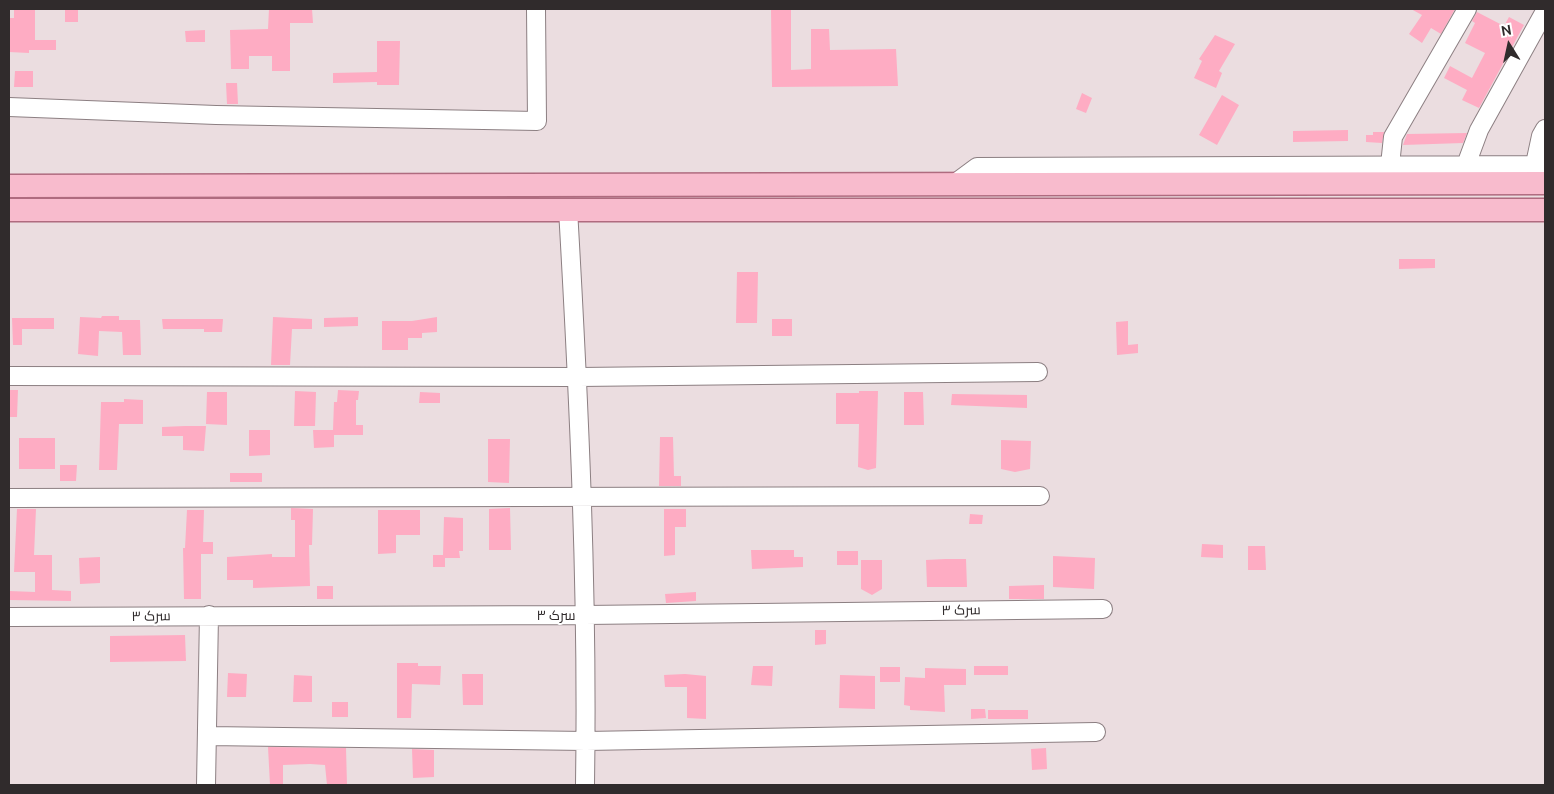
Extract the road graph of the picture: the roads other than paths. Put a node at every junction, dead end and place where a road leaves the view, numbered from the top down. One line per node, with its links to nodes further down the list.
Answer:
1 (536, 9): 4 (street)
2 (1467, 9): 6 (street)
3 (1545, 11): 7 (street)
4 (9, 107)
5 (1545, 129): 8 (street)
6 (1390, 165): 7 (street); 9 (street)
7 (1466, 165): 8 (street)
8 (1542, 171): 10 (main road)
9 (954, 184): 10 (main road); 11 (main road)
10 (990, 184): 15 (main road)
11 (9, 186)
12 (568, 209): 13 (main road); 15 (main road); 18 (street)
13 (9, 210)
14 (1545, 210): 15 (main road)
15 (989, 211)
16 (1038, 372): 18 (street)
17 (9, 376): 18 (street)
18 (579, 377): 21 (street)
19 (1040, 496): 21 (street)
20 (9, 498): 21 (street)
21 (581, 498): 24 (street)
22 (1103, 608): 24 (street, سرک ۳)
23 (209, 615): 24 (street, سرک ۳); 25 (street, سرک ۳); 27 (street)
24 (585, 615): 28 (street)
25 (9, 617)
26 (1096, 732): 28 (street)
27 (208, 736): 28 (street); 29 (street)
28 (586, 741): 30 (street)
29 (206, 785)
30 (585, 785)

